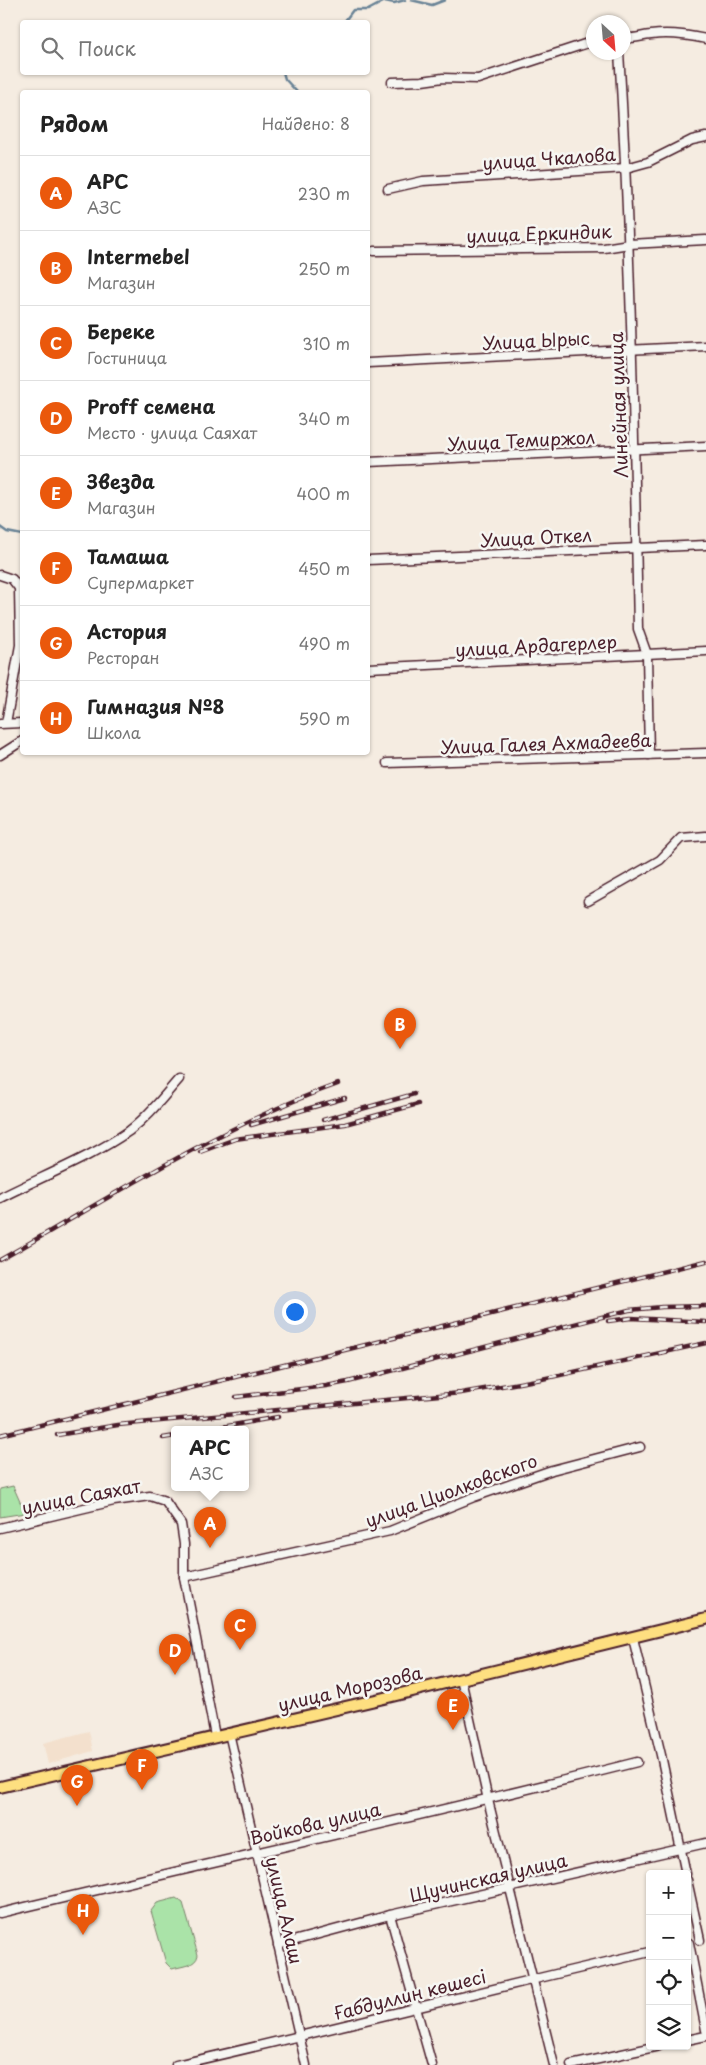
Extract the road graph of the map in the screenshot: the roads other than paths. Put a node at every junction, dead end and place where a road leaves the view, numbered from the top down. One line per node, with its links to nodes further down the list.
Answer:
1 (631, 39): 2 (street)
2 (706, 39)
3 (586, 44): 5 (street)
4 (619, 60): 7 (street, Линейная улица)
5 (392, 82)
6 (706, 137): 7 (street, улица Чкалова)
7 (626, 168): 8 (street, улица Чкалова); 10 (street, Линейная улица)
8 (388, 189)
9 (706, 240): 10 (street, улица Еркиндик)
10 (628, 244): 11 (street, улица Еркиндик); 13 (street, Линейная улица)
11 (374, 251)
12 (706, 346): 13 (street, Улица Ырыс)
13 (632, 350): 14 (street, Улица Ырыс); 16 (street, Линейная улица)
14 (370, 363)
15 (706, 446): 16 (street, Улица Темиржол)
16 (635, 450): 17 (street, Улица Темиржол); 19 (street, Линейная улица)
17 (370, 462)
18 (706, 545): 19 (street, Улица Откел)
19 (637, 548): 20 (street, Улица Откел); 23 (street, Линейная улица)
20 (370, 560)
21 (0, 575): 25 (street)
22 (706, 652): 23 (street, улица Ардагерлер)
23 (646, 654): 24 (street, улица Ардагерлер); 30 (street, Линейная улица)
24 (370, 668)
25 (3, 723): 26 (street)
26 (20, 723)
27 (20, 742): 29 (street)
28 (706, 754): 30 (street, Улица Галея Ахмадеева)
29 (0, 755)
30 (649, 755): 31 (street, Улица Галея Ахмадеева)
31 (387, 763)
32 (706, 836): 33 (street)
33 (588, 901)
34 (180, 1079): 35 (street)
35 (0, 1198)
36 (640, 1447): 38 (street, улица Циолковского)
37 (0, 1528): 38 (street, улица Саяхат)
38 (184, 1577): 43 (street, улица Саяхат)
39 (706, 1619): 40 (main road, улица Морозова)
40 (633, 1638): 41 (main road, улица Морозова); 48 (street)
41 (461, 1679): 42 (main road, улица Морозова); 46 (street)
42 (229, 1733): 43 (main road, улица Морозова); 49 (street, улица Алаш)
43 (215, 1736): 45 (main road, улица Морозова)
44 (636, 1762): 46 (street, Войкова улица)
45 (0, 1787)
46 (488, 1800): 49 (street, Войкова улица); 51 (street)
47 (706, 1843): 48 (street, Щучинская улица)
48 (680, 1848): 50 (street); 51 (street, Щучинская улица)
49 (256, 1852): 53 (street, Войкова улица); 56 (street, улица Алаш)
50 (685, 1870)
51 (510, 1887): 54 (street, Щучинская улица); 59 (street)
52 (691, 1895): 55 (street)
53 (0, 1913)
54 (390, 1915): 56 (street, Щучинская улица); 60 (street)
55 (703, 1939)
56 (278, 1945): 63 (street, улица Алаш)
57 (646, 1953): 59 (street, Ғабдуллин көшесі)
58 (691, 1958): 61 (street)
59 (533, 1979): 60 (street, Ғабдуллин көшесі); 69 (street)
60 (416, 2009): 63 (street, Ғабдуллин көшесі); 68 (street)
61 (706, 2030)
62 (706, 2036): 64 (street)
63 (300, 2037): 66 (street, Ғабдуллин көшесі); 67 (street, улица Алаш)
64 (691, 2039)
65 (646, 2049): 70 (street)
66 (182, 2064)
67 (306, 2065)
68 (432, 2065)
69 (554, 2065)
70 (571, 2065)

